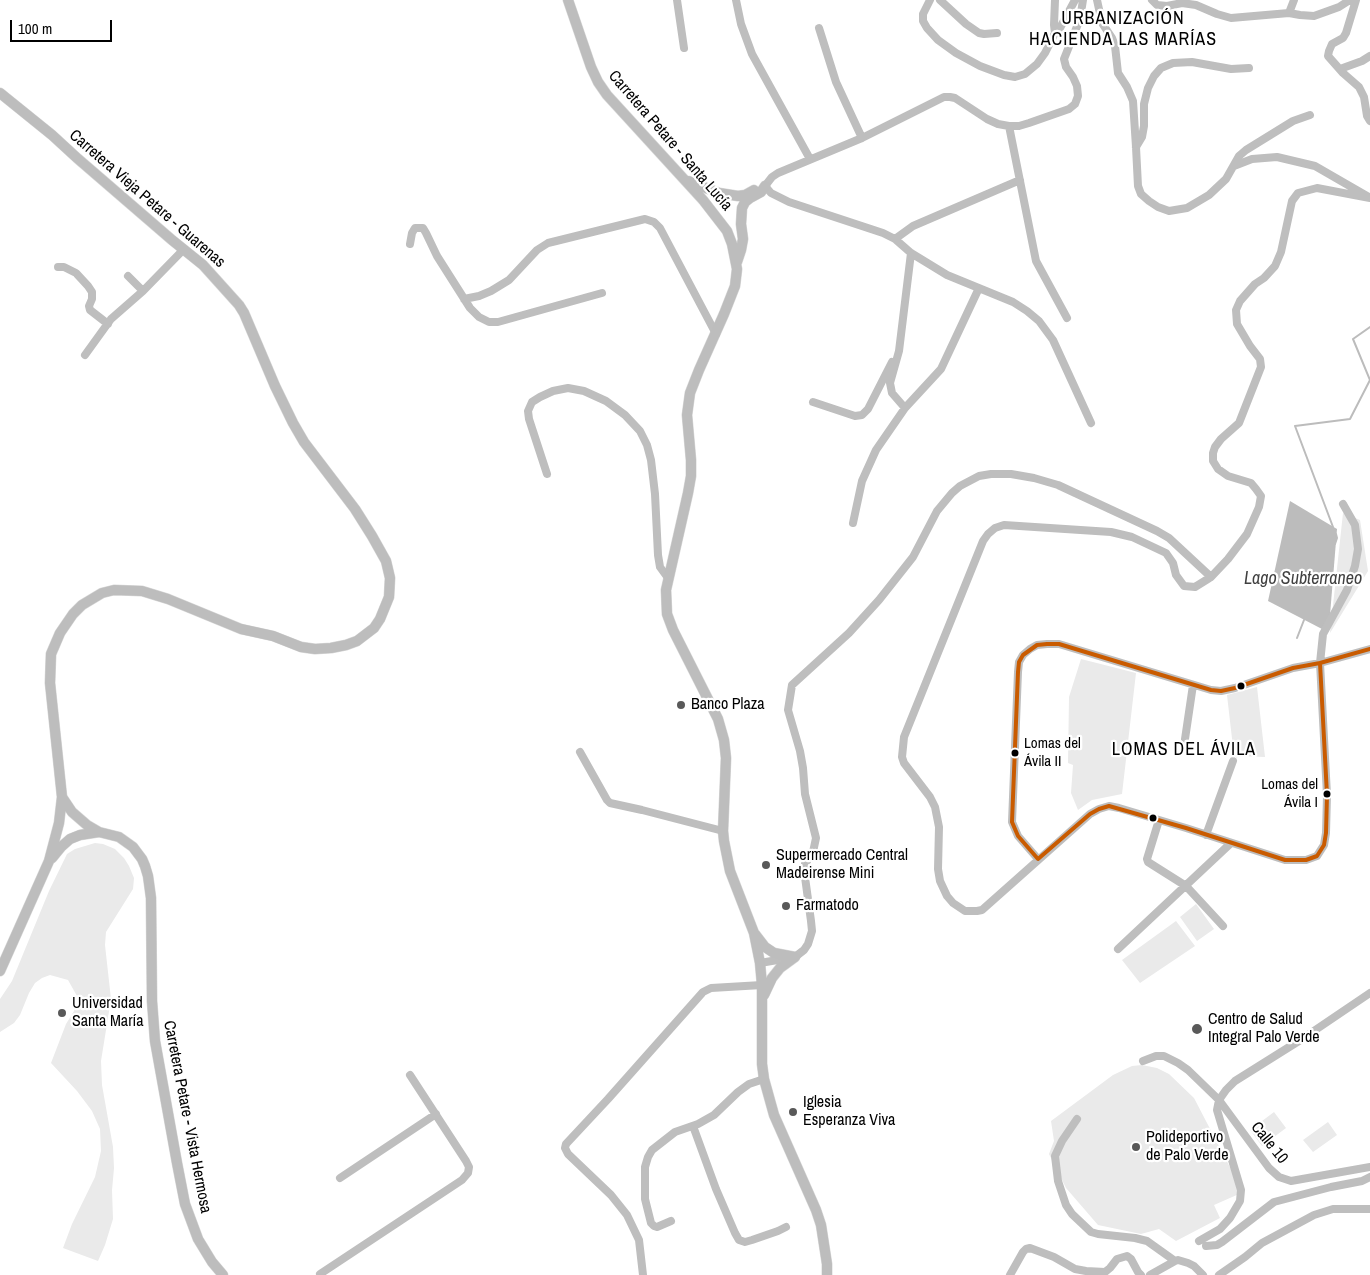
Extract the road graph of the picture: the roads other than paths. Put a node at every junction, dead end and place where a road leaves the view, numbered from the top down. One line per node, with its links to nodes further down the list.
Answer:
1 (568, 0): 31 (main road, Carretera Petare - Santa Lucía)
2 (677, 0): 18 (street)
3 (736, 0): 28 (street)
4 (930, 0): 17 (street)
5 (940, 0): 16 (street)
6 (1054, 0): 17 (street)
7 (1075, 0): 17 (street)
8 (1083, 0): 25 (street)
9 (1097, 0): 27 (street)
10 (1152, 0): 14 (street)
11 (1294, 0): 14 (street)
12 (1350, 0): 14 (street)
13 (1356, 0): 21 (street)
14 (1288, 13)
15 (819, 28): 26 (street)
16 (997, 33)
17 (1055, 33)
18 (684, 48)
19 (1370, 56): 21 (street)
20 (1248, 68): 27 (street)
21 (1340, 68): 24 (street)
22 (0, 93): 36 (main road, Carretera Vieja Petare - Guarenas)
23 (1310, 115): 29 (street)
24 (1370, 121)
25 (1009, 126): 26 (street); 30 (street)
26 (862, 138): 28 (street)
27 (1136, 147): 29 (street)
28 (810, 159): 32 (street)
29 (1234, 166): 33 (street)
30 (1020, 180): 34 (street); 45 (street)
31 (686, 181): 32 (main road); 38 (main road, Carretera Petare - Santa Lucía)
32 (765, 186): 34 (street); 38 (main road)
33 (1370, 198): 56 (street)
34 (895, 239): 37 (street)
35 (410, 244): 44 (street)
36 (184, 249): 42 (street); 64 (main road, Carretera Vieja Petare - Guarenas)
37 (911, 253): 41 (street); 48 (street)
38 (736, 265): 47 (main road, Carretera Petare - Santa Lucía)
39 (58, 267): 46 (street)
40 (128, 276): 42 (street)
41 (979, 288): 51 (street); 52 (street)
42 (143, 291): 46 (street)
43 (602, 293): 44 (street)
44 (464, 299): 47 (street)
45 (1067, 318)
46 (108, 324): 49 (street)
47 (716, 334): 57 (main road, Carretera Petare - Santa Lucía)
48 (900, 347): 50 (street); 51 (street)
49 (85, 355)
50 (813, 402)
51 (904, 408): 55 (street)
52 (1091, 424)
53 (547, 474): 57 (street)
54 (1343, 504): 59 (street)
55 (853, 523)
56 (1211, 577): 70 (street); 76 (street)
57 (668, 578): 66 (main road, Carretera Petare - Santa Lucía)
58 (1370, 649): 59 (street)
59 (1320, 663): 60 (street); 69 (street)
60 (1193, 685): 61 (street); 70 (street)
61 (1185, 739)
62 (580, 752): 66 (street)
63 (1233, 761): 68 (street)
64 (62, 797): 67 (main road, Carretera Petare - Vista Hermosa); 71 (main road, Carretera Vieja Petare - Guarenas)
65 (1159, 820): 68 (street); 70 (street); 72 (street)
66 (723, 831): 74 (main road, Carretera Petare - Santa Lucía)
67 (99, 832): 71 (main road); 99 (main road, Carretera Petare - Vista Hermosa)
68 (1206, 835): 69 (street)
69 (1231, 843): 72 (street)
70 (1038, 859)
71 (49, 860): 78 (main road)
72 (1186, 886): 73 (street); 75 (street)
73 (1223, 926)
74 (754, 933): 76 (main road); 77 (main road)
75 (1118, 949)
76 (795, 957): 77 (street); 81 (main road)
77 (760, 963): 79 (main road)
78 (0, 971)
79 (762, 985): 81 (main road); 100 (street)
80 (1370, 993): 85 (street)
81 (762, 999): 84 (main road)
82 (1144, 1061): 85 (street, Calle 10)
83 (410, 1076): 86 (street)
84 (764, 1079): 88 (street); 101 (main road)
85 (1219, 1100): 89 (street, Calle 10); 95 (street)
86 (436, 1114): 91 (street); 98 (street)
87 (1077, 1119): 97 (street)
88 (693, 1126): 93 (street); 94 (street)
89 (1370, 1167)
90 (1370, 1177): 96 (street)
91 (340, 1178)
92 (1370, 1209): 106 (street)
93 (671, 1220)
94 (786, 1227)
95 (1198, 1241)
96 (1206, 1246)
97 (1175, 1261): 104 (street); 105 (street)
98 (320, 1274)
99 (223, 1275)
100 (643, 1275)
101 (827, 1275)
102 (1010, 1275): 103 (street)
103 (1141, 1275)
104 (1150, 1275)
105 (1203, 1275)
106 (1219, 1275)

